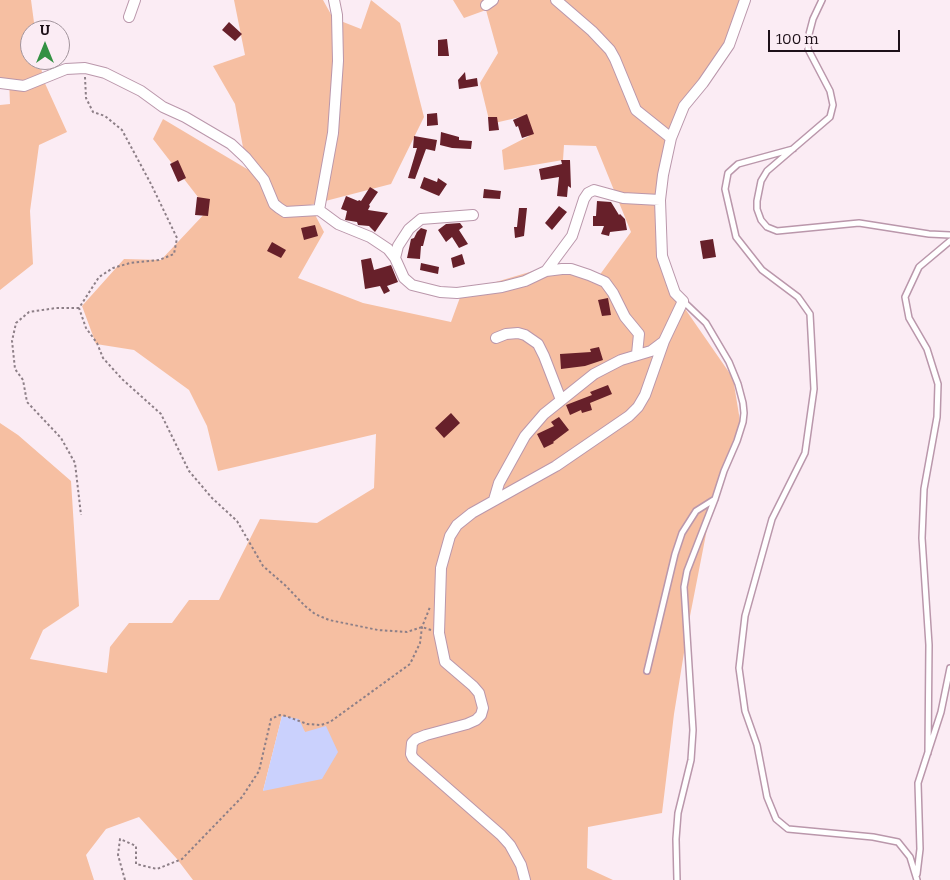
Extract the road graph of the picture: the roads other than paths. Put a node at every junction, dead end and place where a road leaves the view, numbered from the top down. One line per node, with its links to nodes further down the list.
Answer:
1 (135, 0): 6 (street)
2 (334, 0): 11 (street)
3 (556, 0): 8 (street)
4 (745, 0): 8 (street)
5 (822, 0): 9 (lane)
6 (129, 17)
7 (0, 83): 11 (street)
8 (671, 138): 10 (street)
9 (793, 148): 13 (lane); 27 (lane)
10 (660, 200): 16 (street); 17 (street)
11 (318, 210): 15 (street)
12 (474, 215): 15 (street)
13 (950, 234)
14 (950, 241): 26 (lane)
15 (394, 258): 16 (street)
16 (546, 271): 20 (street)
17 (683, 301): 19 (street); 22 (lane)
18 (496, 338): 21 (street)
19 (664, 341): 20 (street); 23 (street)
20 (637, 354): 21 (street)
21 (561, 400): 23 (street)
22 (715, 499): 25 (lane); 29 (lane)
23 (494, 500): 28 (street)
24 (950, 668): 26 (lane)
25 (647, 671)
26 (928, 753): 27 (lane)
27 (917, 879)
28 (525, 880)
29 (677, 880)

